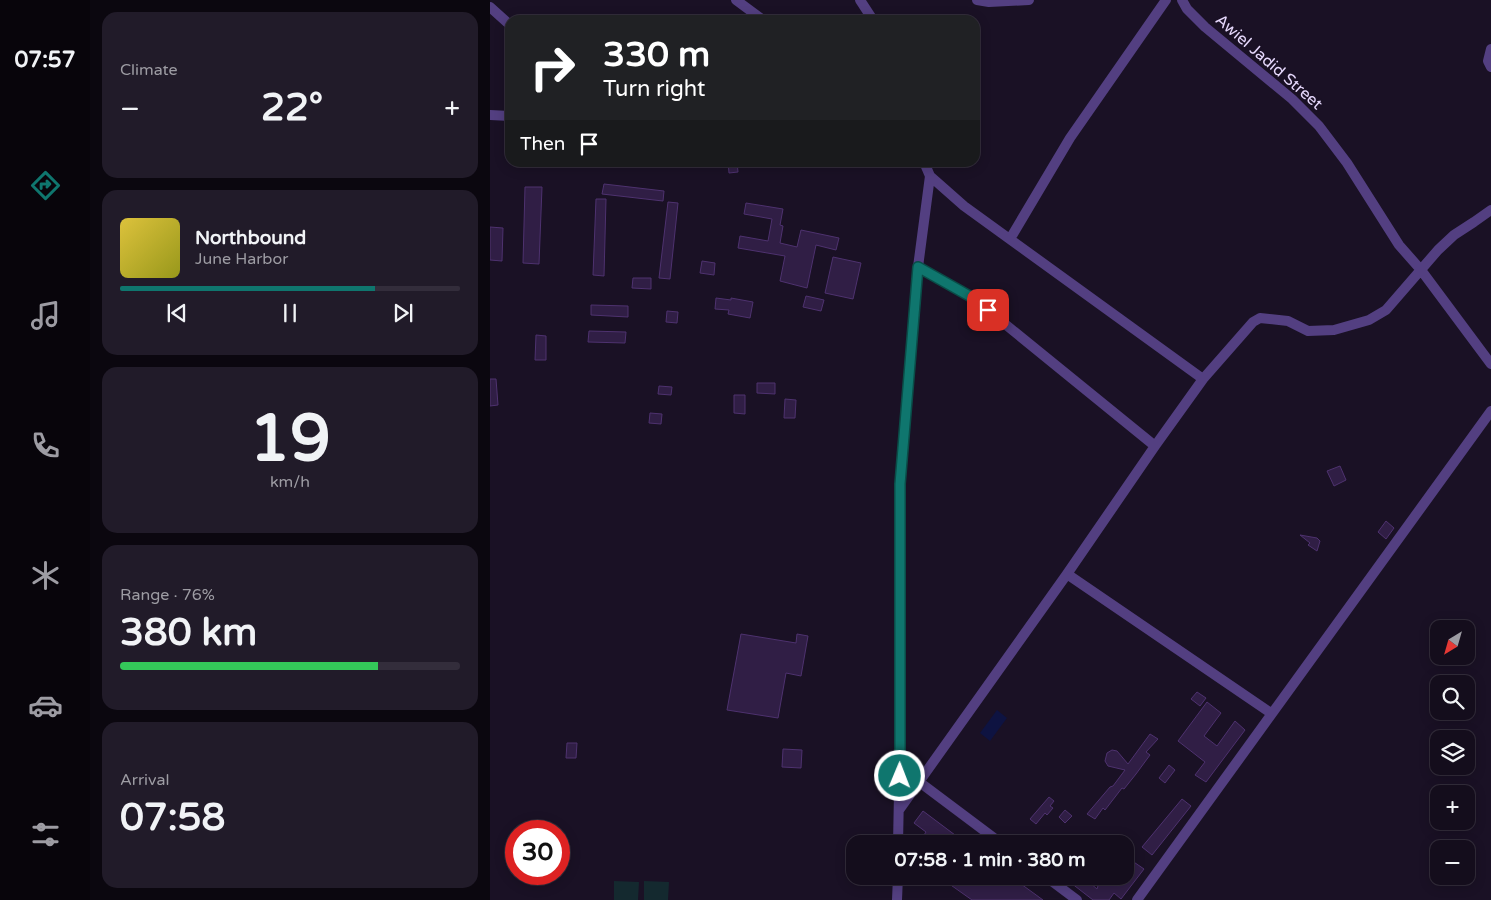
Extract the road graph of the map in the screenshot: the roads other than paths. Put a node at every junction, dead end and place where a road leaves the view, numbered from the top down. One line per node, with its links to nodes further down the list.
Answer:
1 (736, 0): 8 (street)
2 (860, 0): 9 (street)
3 (977, 0): 4 (street)
4 (1029, 0)
5 (1166, 0): 18 (street)
6 (1182, 0): 20 (street, Awiel Jadid Street)
7 (490, 6): 10 (street)
8 (756, 15)
9 (870, 15)
10 (505, 20)
11 (1491, 49): 12 (street)
12 (1491, 67)
13 (490, 115): 14 (street)
14 (505, 116)
15 (926, 167): 16 (street)
16 (930, 176): 18 (street); 19 (street)
17 (1491, 210): 20 (street)
18 (1010, 239): 22 (street)
19 (918, 267): 24 (street); 28 (street)
20 (1421, 270): 21 (street, Awiel Jadid Street); 22 (street)
21 (1491, 364)
22 (1203, 379): 24 (street)
23 (1491, 411): 26 (street)
24 (1154, 446): 25 (street)
25 (1067, 574): 26 (street); 27 (street)
26 (1271, 713): 35 (street)
27 (918, 781): 28 (street); 30 (street)
28 (899, 810): 29 (street)
29 (898, 835)
30 (990, 835)
31 (898, 885): 33 (street)
32 (1057, 885): 34 (street)
33 (897, 900)
34 (1077, 900)
35 (1137, 900)

